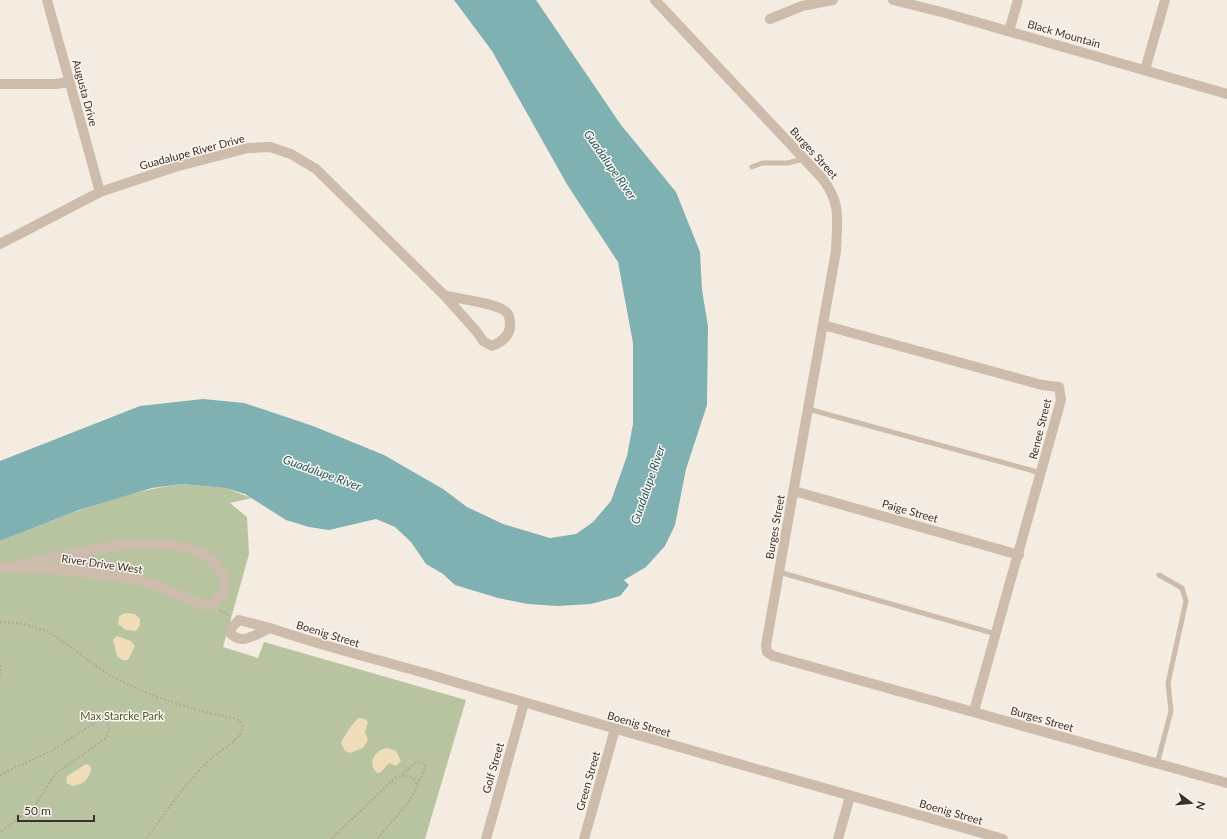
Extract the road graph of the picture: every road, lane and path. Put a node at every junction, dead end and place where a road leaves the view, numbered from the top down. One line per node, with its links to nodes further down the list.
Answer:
1 (47, 0): 10 (street, Augusta Drive)
2 (655, 0): 13 (street, Burges Street)
3 (833, 0): 7 (street)
4 (893, 0): 8 (street, Black Mountain)
5 (1018, 0): 8 (street)
6 (1165, 0): 9 (street)
7 (770, 19)
8 (1008, 30): 9 (street, Black Mountain)
9 (1145, 70): 12 (street, Black Mountain)
10 (69, 82): 11 (street); 15 (street, Augusta Drive)
11 (0, 84)
12 (1227, 94)
13 (804, 159): 14 (lane); 18 (street, Burges Street)
14 (752, 167)
15 (100, 192): 16 (street, Guadalupe River Drive); 17 (street, Guadalupe River Drive)
16 (0, 244)
17 (444, 295): 17 (street, Guadalupe River Drive)
18 (824, 325): 19 (street, Burges Street); 20 (street, Renee Street)
19 (808, 409): 20 (lane); 21 (street, Burges Street)
20 (1041, 473): 23 (street, Renee Street)
21 (794, 491): 23 (street, Paige Street); 26 (street, Burges Street)
22 (85, 550): 25 (street, River Drive West); 27 (street); 29 (street, River Drive West)
23 (1019, 555): 33 (street, Renee Street)
24 (0, 567): 25 (street, River Drive West)
25 (13, 567): 27 (street, River Drive West)
26 (779, 572): 33 (lane); 37 (street, Burges Street)
27 (86, 573): 29 (street, River Drive West)
28 (1159, 575): 39 (lane)
29 (212, 605): 30 (path)
30 (239, 620): 32 (street, Boenig Street); 32 (street)
31 (0, 622): 47 (path)
32 (270, 628): 36 (street, Boenig Street)
33 (996, 634): 37 (street, Renee Street)
34 (0, 665): 35 (path)
35 (0, 676)
36 (524, 703): 38 (street, Boenig Street); 50 (street, Golf Street)
37 (974, 711): 39 (street, Burges Street)
38 (615, 729): 44 (street, Boenig Street); 51 (street, Green Street)
39 (1157, 764): 42 (street, Burges Street)
40 (402, 775): 43 (path); 43 (path); 48 (path)
41 (0, 776): 45 (path)
42 (1227, 783)
43 (417, 787): 49 (path)
44 (850, 796): 46 (street, Boenig Street); 52 (street)
45 (0, 832)
46 (986, 837): 53 (street, Boenig Street)
47 (146, 839)
48 (331, 839)
49 (377, 839)
50 (486, 839)
51 (584, 839)
52 (838, 839)
53 (1003, 839)

